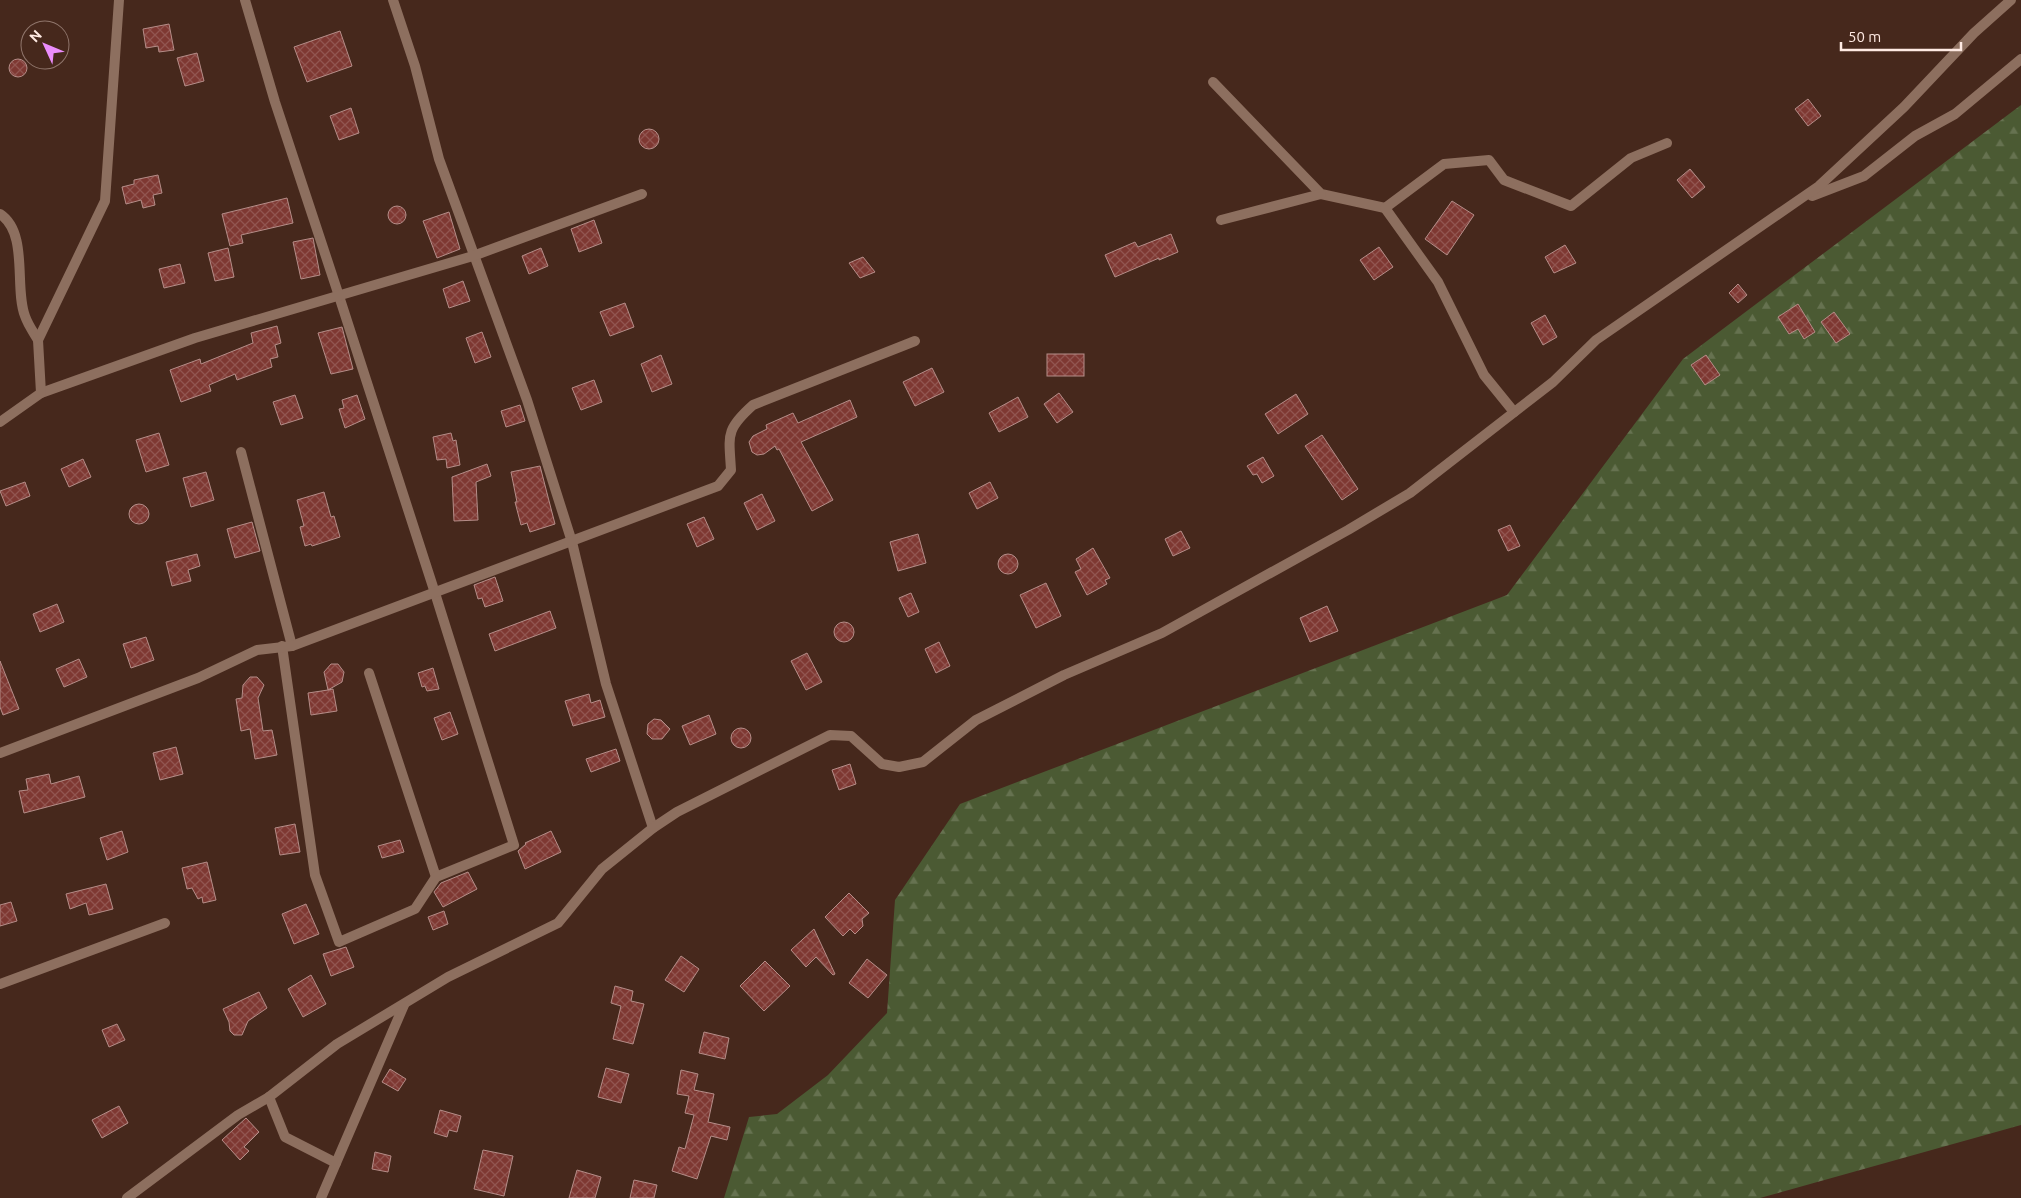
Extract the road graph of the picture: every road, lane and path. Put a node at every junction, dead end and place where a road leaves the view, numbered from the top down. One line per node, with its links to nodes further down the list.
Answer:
1 (119, 0): 16 (street)
2 (245, 0): 15 (street)
3 (392, 0): 14 (street)
4 (2011, 0): 10 (street)
5 (2021, 59): 10 (street)
6 (1213, 82): 9 (street)
7 (1667, 142): 11 (street)
8 (642, 194): 14 (street)
9 (1321, 194): 11 (street); 13 (street)
10 (1794, 203): 19 (street)
11 (1385, 208): 19 (street)
12 (0, 214): 16 (street)
13 (1221, 220)
14 (473, 256): 15 (street); 22 (street)
15 (339, 296): 18 (street); 23 (street)
16 (38, 340): 18 (street)
17 (915, 341): 22 (street)
18 (41, 393): 20 (street)
19 (1514, 412): 27 (street)
20 (0, 422)
21 (241, 452): 24 (street)
22 (572, 542): 23 (street); 27 (street)
23 (435, 593): 24 (street); 28 (street)
24 (287, 646): 26 (street); 28 (street)
25 (368, 673): 28 (street)
26 (0, 753)
27 (653, 828): 31 (street)
28 (436, 877)
29 (165, 923): 30 (street)
30 (0, 984)
31 (404, 1005): 32 (street); 33 (street)
32 (269, 1097): 33 (street); 34 (street)
33 (336, 1163): 35 (street)
34 (127, 1198)
35 (321, 1198)

